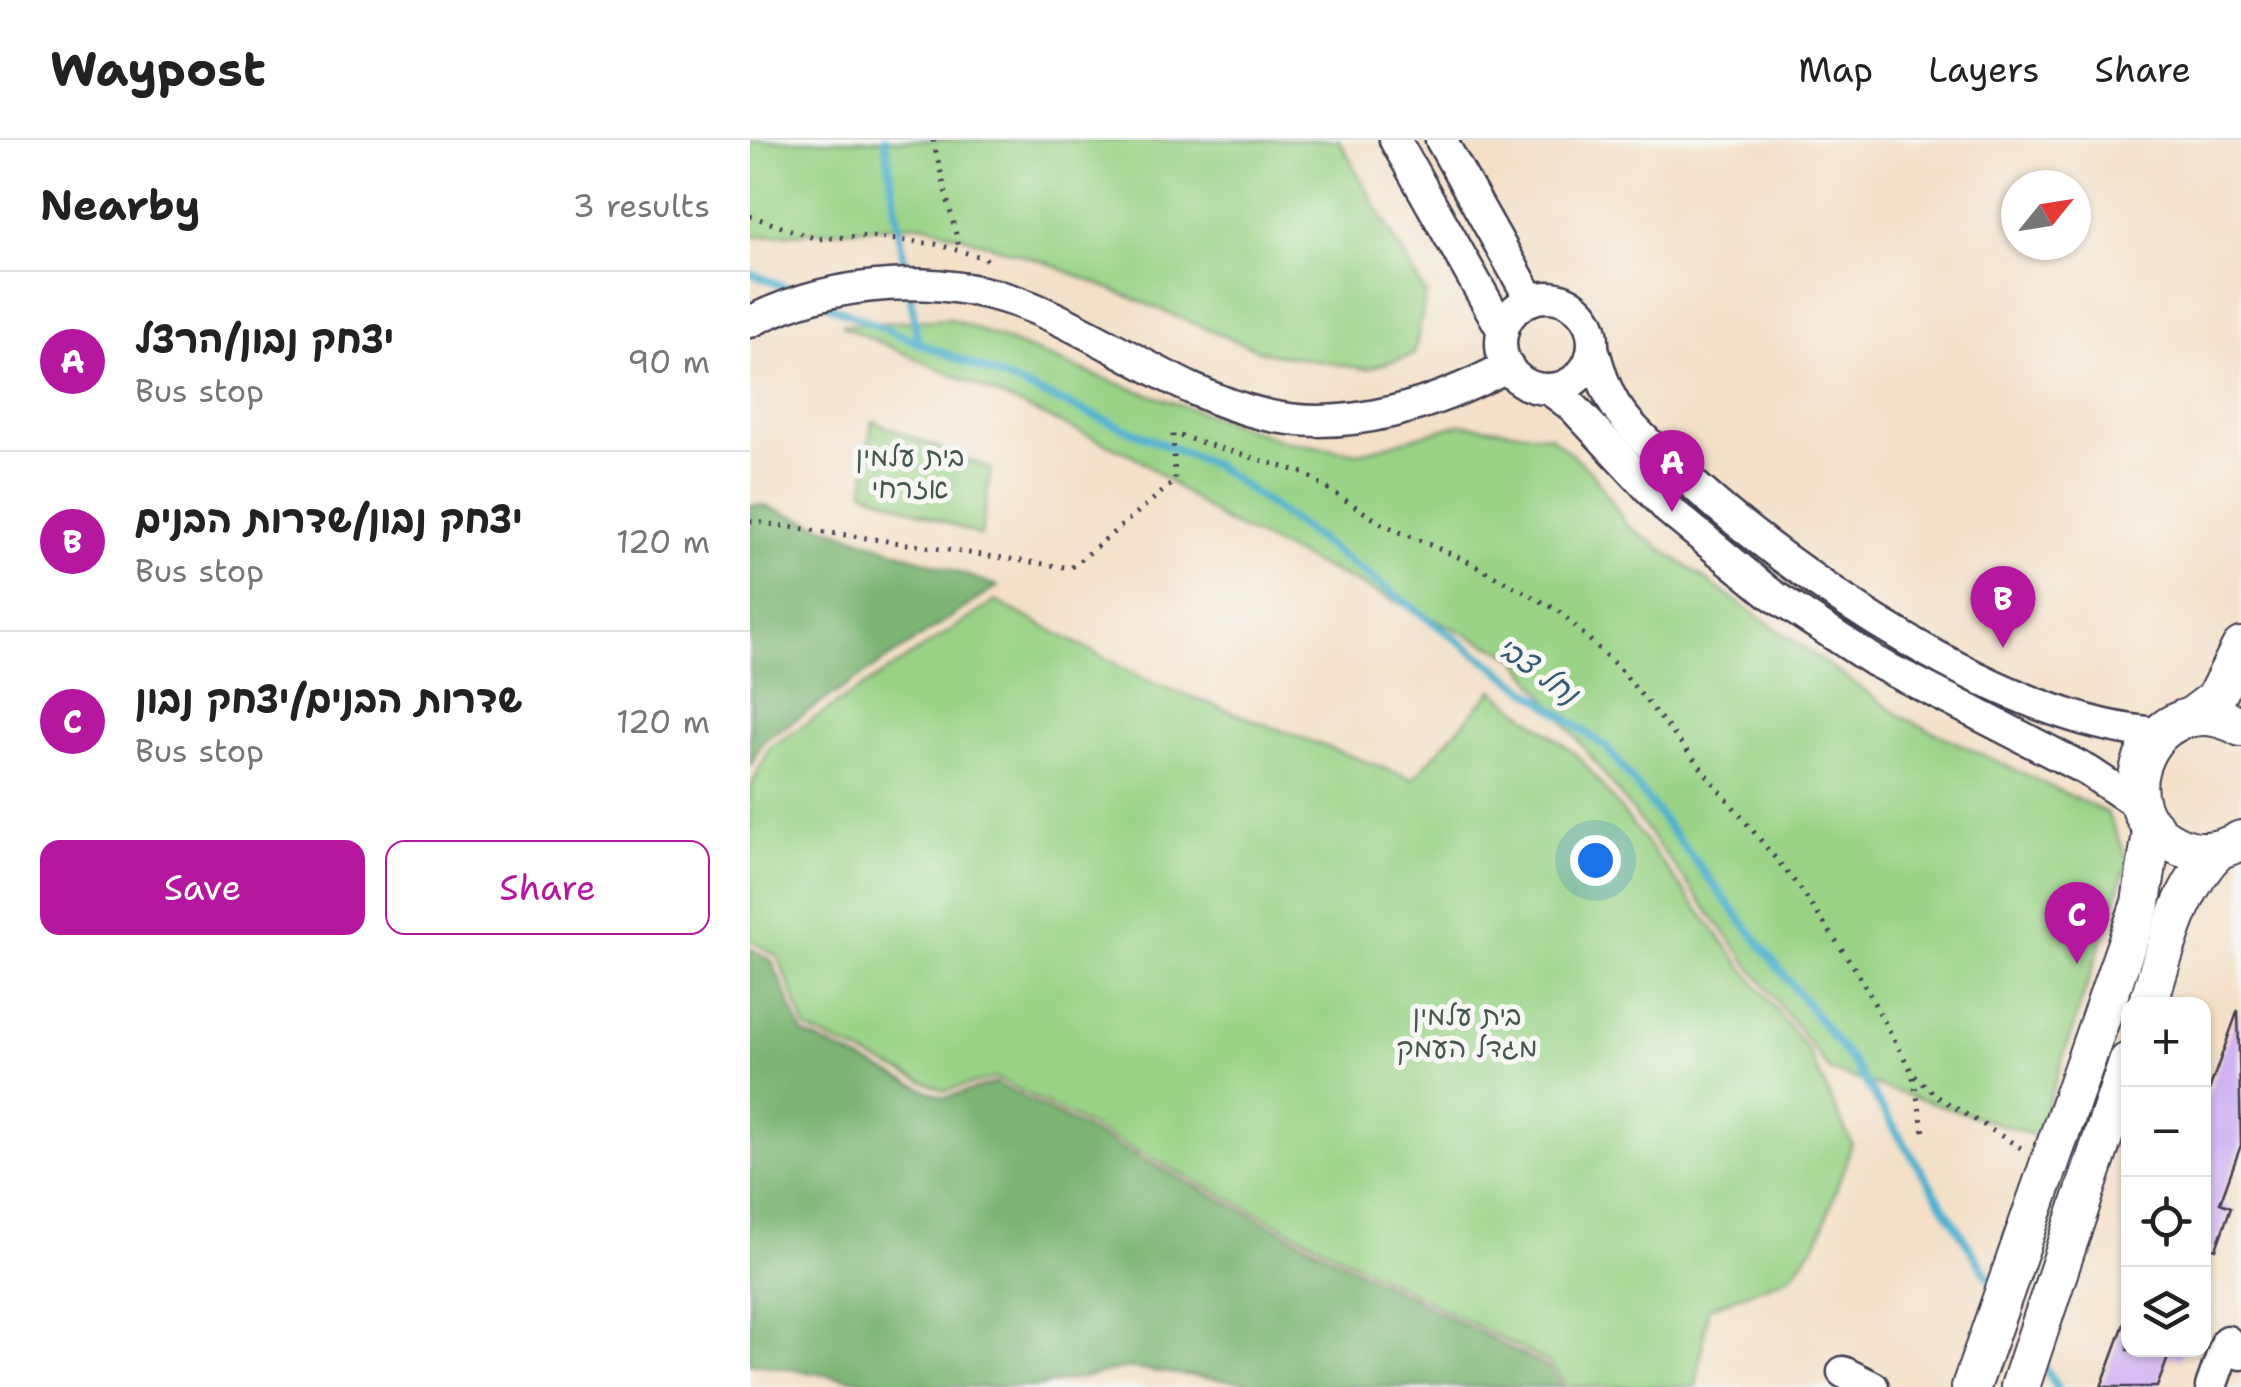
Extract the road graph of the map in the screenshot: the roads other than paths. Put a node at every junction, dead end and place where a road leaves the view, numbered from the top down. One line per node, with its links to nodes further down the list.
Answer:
1 (1396, 140): 5 (street)
2 (1441, 140): 3 (street)
3 (1530, 300): 5 (street); 6 (street)
4 (750, 322): 7 (street)
5 (1503, 331): 7 (street)
6 (1593, 348): 8 (street); 10 (street)
7 (1508, 366): 8 (street)
8 (1549, 389): 12 (street)
9 (2241, 647): 10 (main road)
10 (2176, 725): 11 (main road); 12 (main road)
11 (2241, 727)
12 (2147, 817): 13 (main road); 19 (main road)
13 (2230, 845): 14 (main road)
14 (2150, 997)
15 (2121, 1083): 20 (main road)
16 (2241, 1354): 21 (street)
17 (1843, 1372): 18 (street)
18 (1873, 1387)
19 (1971, 1387)
20 (2020, 1387)
21 (2211, 1387)

